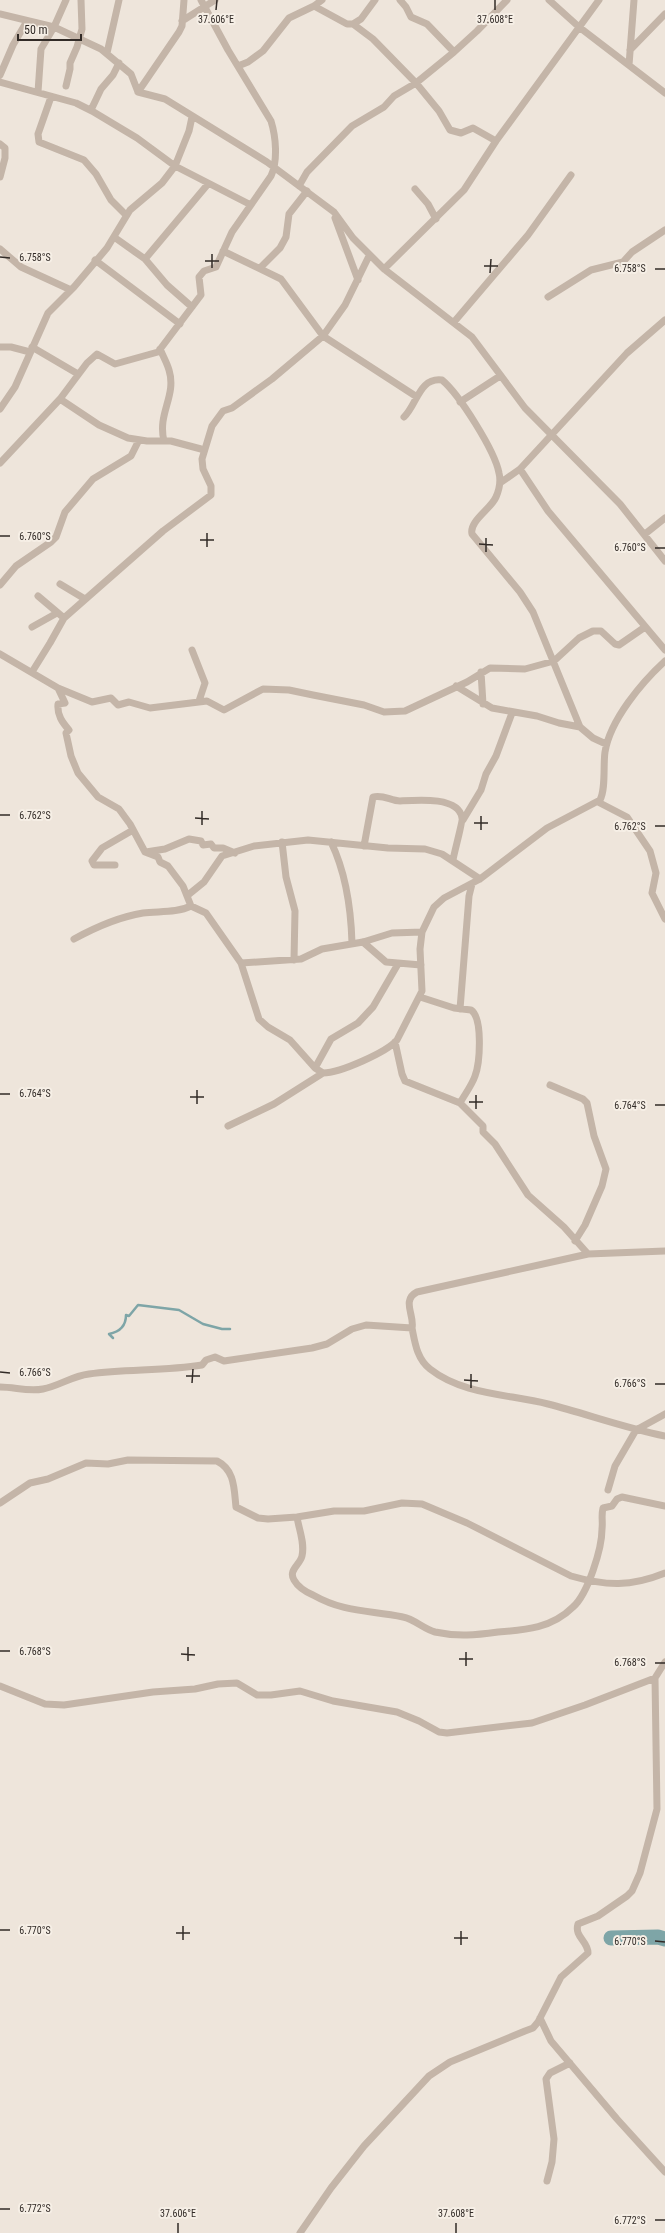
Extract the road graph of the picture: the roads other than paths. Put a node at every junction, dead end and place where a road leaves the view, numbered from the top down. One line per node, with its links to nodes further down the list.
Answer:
1 (66, 0): 21 (street)
2 (119, 0): 26 (street)
3 (184, 0): 18 (street)
4 (201, 0): 15 (street)
5 (215, 0): 15 (street)
6 (322, 0): 14 (street)
7 (375, 0): 20 (street)
8 (400, 0): 25 (street)
9 (506, 0): 25 (street)
10 (549, 0): 22 (street)
11 (599, 0): 22 (street)
12 (634, 0): 24 (street)
13 (80, 1): 23 (street)
14 (314, 6): 20 (street); 29 (street)
15 (206, 8): 18 (street); 29 (street)
16 (0, 14): 19 (street)
17 (665, 14): 24 (street)
18 (182, 21): 35 (street)
19 (28, 22): 21 (street); 30 (street)
20 (354, 24): 32 (street)
21 (54, 27): 23 (street); 34 (street)
22 (579, 27): 28 (street); 40 (street)
23 (79, 38): 26 (street); 33 (street)
24 (630, 50): 28 (street)
25 (454, 52): 32 (street)
26 (107, 53): 27 (street)
27 (119, 63): 35 (street); 38 (street)
28 (629, 65): 36 (street)
29 (238, 66): 43 (street)
30 (0, 75)
31 (0, 82): 34 (street)
32 (416, 83): 40 (street); 47 (street)
33 (66, 86)
34 (38, 92): 37 (street)
35 (138, 92): 39 (street)
36 (665, 94)
37 (51, 97): 38 (street); 52 (street)
38 (91, 110): 42 (street)
39 (192, 117): 42 (street); 43 (street)
40 (496, 141): 53 (street)
41 (0, 144): 45 (street)
42 (175, 166): 46 (street); 52 (street)
43 (274, 169): 47 (street); 50 (street)
44 (571, 175): 68 (street)
45 (0, 177)
46 (208, 184): 50 (street); 59 (street)
47 (299, 186): 49 (street)
48 (415, 189): 53 (street)
49 (307, 191): 51 (street); 61 (street)
50 (251, 205): 57 (street)
51 (334, 212): 58 (street); 63 (street)
52 (126, 215): 55 (street)
53 (436, 219): 62 (street)
54 (665, 230): 65 (street)
55 (114, 237): 59 (street); 60 (street)
56 (0, 249): 64 (street)
57 (223, 250): 61 (street); 66 (street)
58 (369, 256): 62 (street); 63 (street)
59 (145, 259): 66 (street)
60 (95, 260): 64 (street); 69 (street)
61 (260, 268): 70 (street)
62 (384, 269): 68 (street)
63 (358, 280): 70 (street)
64 (71, 290): 73 (street)
65 (548, 297)
66 (192, 307): 69 (street)
67 (665, 320): 81 (street)
68 (454, 322): 75 (street)
69 (180, 324): 72 (street)
70 (323, 336): 76 (street); 94 (street)
71 (0, 347): 73 (street)
72 (160, 349): 74 (street); 83 (street)
73 (31, 350): 74 (street); 79 (street)
74 (78, 374): 77 (street)
75 (500, 376): 78 (street); 81 (street)
76 (417, 397): 78 (street); 80 (street)
77 (60, 400): 82 (street); 85 (street)
78 (460, 402): 87 (street)
79 (0, 409)
80 (404, 418)
81 (550, 435): 86 (street); 89 (street)
82 (139, 440): 83 (street); 92 (street)
83 (164, 441): 84 (street)
84 (201, 449)
85 (0, 463)
86 (520, 468): 87 (street); 98 (street)
87 (500, 483): 102 (street)
88 (665, 518): 89 (street)
89 (645, 534): 90 (street)
90 (665, 561)
91 (60, 584): 94 (street)
92 (0, 585)
93 (38, 596): 95 (street)
94 (85, 599): 96 (street)
95 (57, 613): 96 (street); 97 (street)
96 (64, 618): 104 (street)
97 (32, 627)
98 (645, 627): 100 (street); 102 (street)
99 (192, 650): 108 (street)
100 (665, 650)
101 (0, 654): 104 (street)
102 (554, 661): 105 (street); 111 (street)
103 (665, 661): 112 (street)
104 (32, 672): 107 (street)
105 (481, 672): 106 (street); 109 (street)
106 (456, 686): 108 (street); 109 (street)
107 (58, 688): 108 (street); 117 (street)
108 (199, 701)
109 (483, 704): 110 (street)
110 (512, 713): 111 (street); 115 (street)
111 (580, 727): 112 (street)
112 (606, 744): 113 (street)
113 (598, 802): 125 (street); 127 (street)
114 (457, 808): 115 (street); 116 (street); 120 (street)
115 (470, 809): 116 (street)
116 (463, 820): 123 (street)
117 (134, 830): 121 (street); 124 (street)
118 (282, 842): 119 (street); 122 (street); 136 (street)
119 (331, 842): 120 (street); 135 (street)
120 (364, 846): 123 (street)
121 (145, 852): 122 (street); 129 (street)
122 (235, 853): 129 (street)
123 (453, 860): 127 (street)
124 (115, 865)
125 (656, 878): 126 (street); 131 (street)
126 (665, 878)
127 (480, 879): 128 (street)
128 (472, 884): 132 (street); 141 (street)
129 (188, 894): 130 (street)
130 (191, 906): 133 (street); 137 (street)
131 (665, 919)
132 (422, 932): 134 (street); 139 (street)
133 (74, 939)
134 (363, 942): 135 (street); 138 (street)
135 (352, 943): 136 (street)
136 (294, 960): 137 (street)
137 (241, 963): 143 (street)
138 (398, 964): 139 (street); 143 (street)
139 (421, 964): 140 (street)
140 (420, 997): 141 (street); 142 (street)
141 (460, 1009): 146 (street)
142 (395, 1042): 144 (street); 146 (street)
143 (315, 1068): 144 (street)
144 (324, 1073): 147 (street)
145 (550, 1085): 148 (street)
146 (460, 1103): 148 (street)
147 (228, 1126)
148 (575, 1241): 150 (street)
149 (665, 1251): 150 (street)
150 (588, 1254): 151 (street)
151 (412, 1328): 152 (street); 154 (street)
152 (0, 1387)
153 (665, 1414): 154 (street)
154 (636, 1430): 155 (street); 156 (street)
155 (665, 1436)
156 (608, 1490)
157 (0, 1503): 159 (street)
158 (665, 1506): 161 (street)
159 (297, 1517): 161 (street); 161 (street)
160 (665, 1574): 161 (street)
161 (588, 1581)
162 (665, 1662): 163 (street)
163 (655, 1678): 164 (street); 165 (street)
164 (0, 1686)
165 (540, 2018): 166 (street); 169 (street)
166 (570, 2062): 167 (street); 168 (street)
167 (665, 2172)
168 (547, 2181)
169 (300, 2233)

